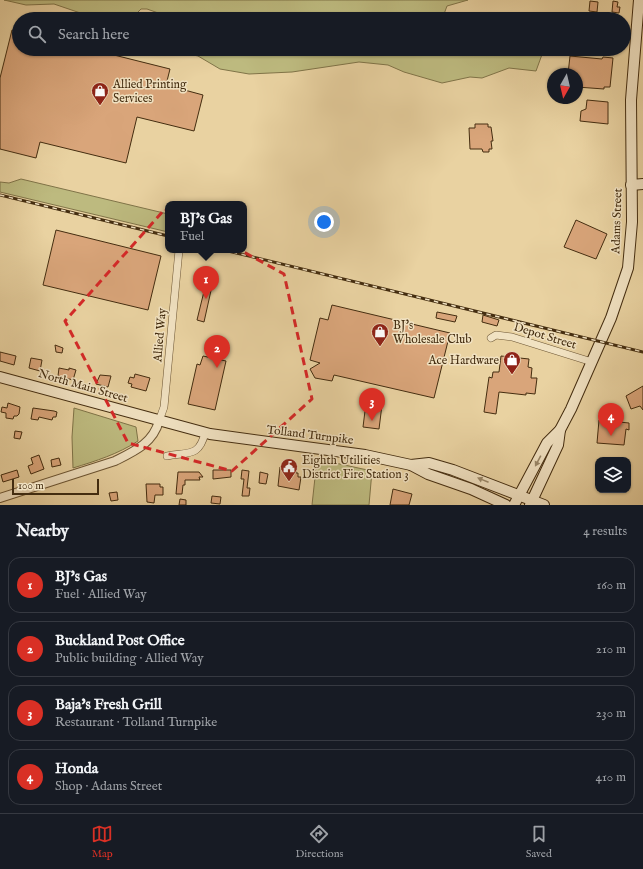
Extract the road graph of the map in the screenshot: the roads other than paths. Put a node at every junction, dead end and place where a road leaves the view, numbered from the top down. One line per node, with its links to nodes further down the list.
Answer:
1 (639, 0): 3 (main road, Adams Street)
2 (643, 184): 3 (main road)
3 (631, 185): 6 (main road, Adams Street)
4 (179, 253): 8 (street, Allied Way)
5 (491, 338): 6 (street, Depot Street)
6 (592, 362): 9 (main road, Adams Street)
7 (0, 377): 8 (main road, North Main Street)
8 (160, 421): 10 (main road, Tolland Turnpike); 14 (street)
9 (560, 430): 13 (main road, Adams Street, one-way to 13); 15 (main road, Adams Street)
10 (205, 433): 11 (street); 12 (main road, Tolland Turnpike)
11 (167, 456)
12 (411, 465): 13 (main road, Tolland Turnpike, one-way to 12); 16 (main road, Tolland Turnpike)
13 (519, 495): 15 (main road, Tolland Turnpike); 17 (main road, Adams Street)
14 (0, 498)
15 (531, 503): 18 (main road, Tolland Turnpike)
16 (506, 505)
17 (514, 505)
18 (544, 505)

